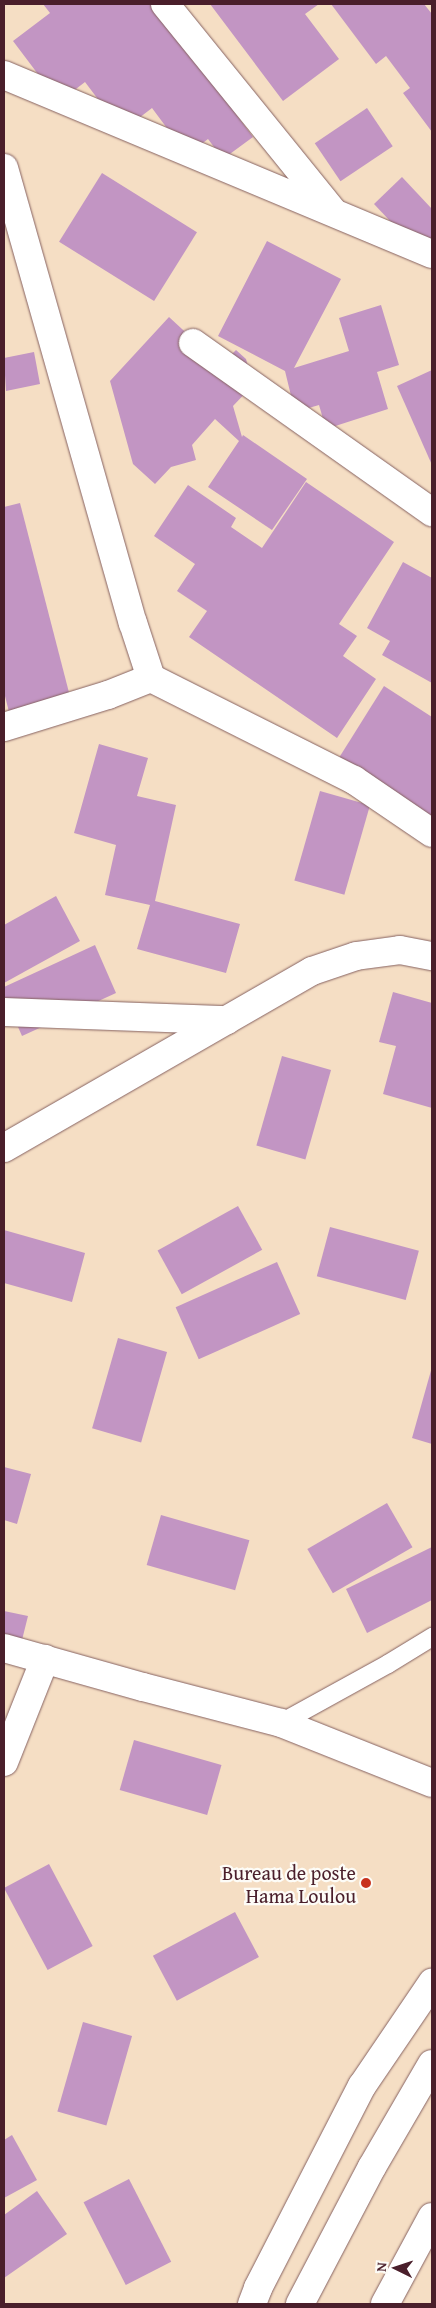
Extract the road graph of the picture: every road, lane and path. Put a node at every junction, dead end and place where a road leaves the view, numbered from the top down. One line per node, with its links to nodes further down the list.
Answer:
1 (165, 4): 4 (street)
2 (4, 75): 4 (street)
3 (4, 168): 8 (street)
4 (334, 212): 5 (street)
5 (432, 254)
6 (193, 343): 7 (street)
7 (432, 512)
8 (151, 678): 9 (street); 10 (street)
9 (4, 727)
10 (432, 833)
11 (432, 956): 13 (street)
12 (4, 1012): 13 (street)
13 (227, 1020): 14 (street)
14 (4, 1148)
15 (432, 1637): 19 (lane)
16 (4, 1648): 17 (street)
17 (45, 1659): 18 (street); 19 (street)
18 (14, 1713): 20 (street)
19 (281, 1723): 21 (street)
20 (4, 1762)
21 (432, 1783)
22 (432, 1983): 25 (street)
23 (432, 2064): 26 (street)
24 (432, 2216): 27 (street)
25 (252, 2304)
26 (300, 2304)
27 (385, 2304)

